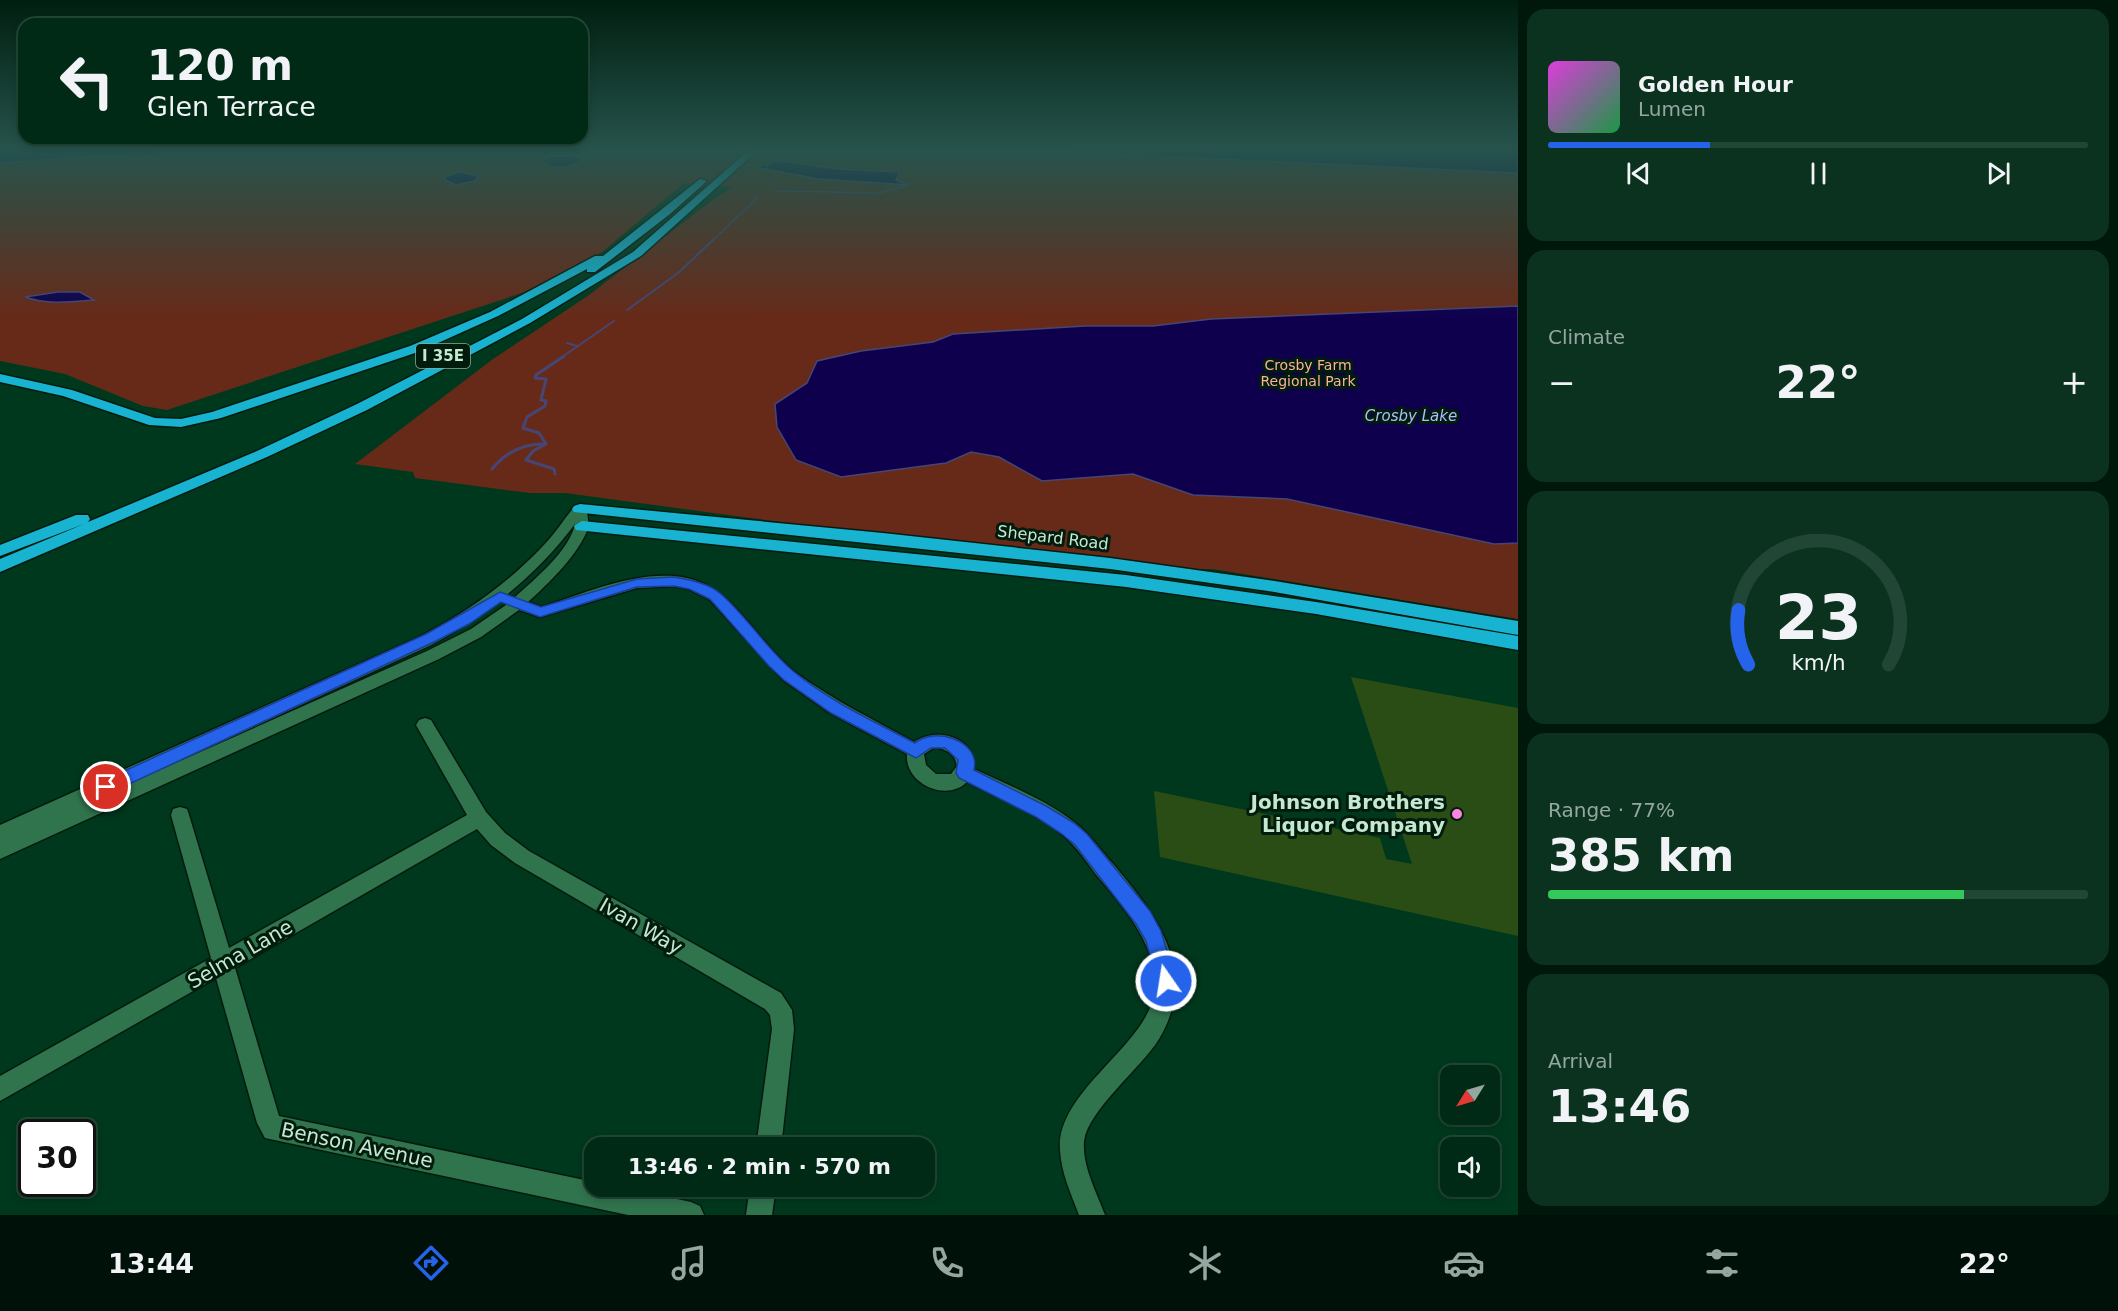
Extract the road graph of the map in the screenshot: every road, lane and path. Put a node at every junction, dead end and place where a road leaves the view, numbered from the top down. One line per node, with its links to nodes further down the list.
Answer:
1 (675, 205): 3 (highway, I 35E)
2 (694, 205): 5 (highway, I 35E)
3 (627, 244): 4 (highway); 5 (highway, I 35E)
4 (0, 378)
5 (256, 451): 6 (highway, I 35E)
6 (206, 474): 8 (highway, I 35E); 9 (highway, I 35E)
7 (581, 517): 10 (street); 11 (street); 12 (highway, Shepard Road); 13 (highway)
8 (0, 551)
9 (0, 566)
10 (500, 596): 11 (street); 19 (street)
11 (517, 604): 15 (street); 20 (street)
12 (1518, 628)
13 (1518, 643)
14 (425, 725): 18 (street, Ivan Way)
15 (916, 751): 16 (street); 16 (street)
16 (964, 773): 27 (street)
17 (180, 815): 21 (street, Benson Avenue)
18 (479, 818): 21 (street, Selma Lane); 23 (street, Ivan Way)
19 (0, 834)
20 (0, 850)
21 (222, 964): 22 (street, Selma Lane); 25 (street, Benson Avenue)
22 (0, 1089)
23 (769, 1137)
24 (761, 1197): 26 (street)
25 (691, 1215)
26 (759, 1215)
27 (1092, 1215)

